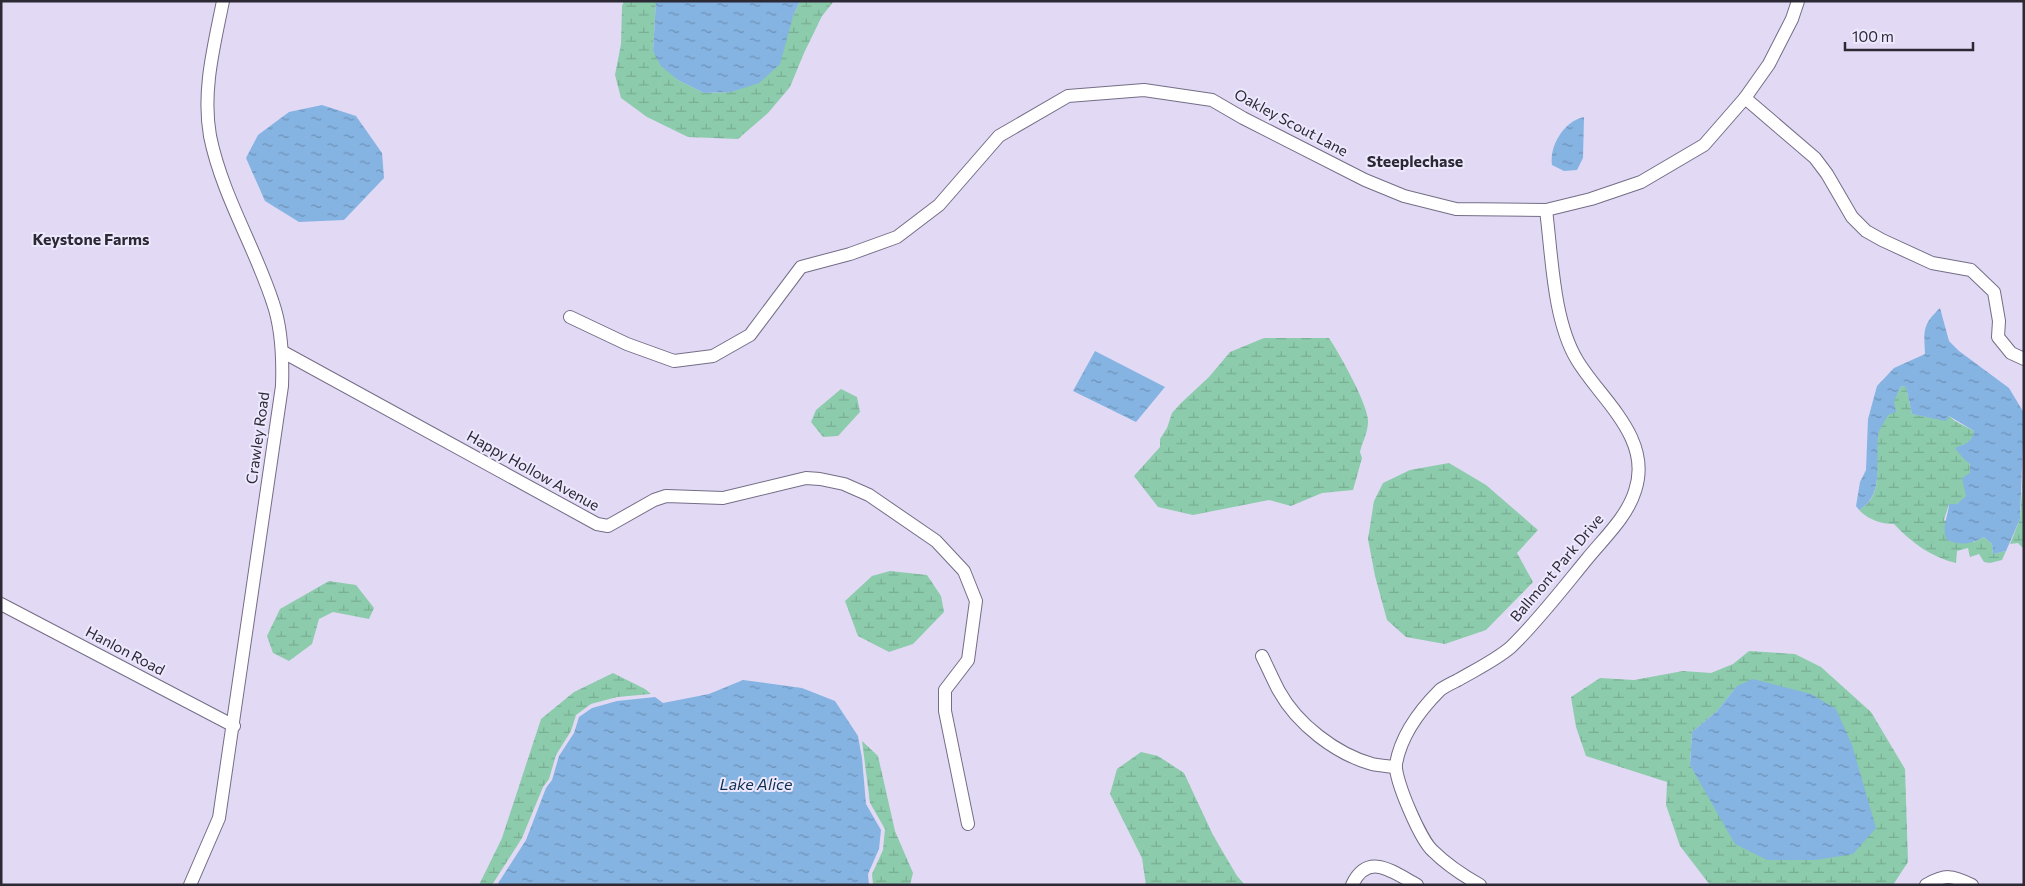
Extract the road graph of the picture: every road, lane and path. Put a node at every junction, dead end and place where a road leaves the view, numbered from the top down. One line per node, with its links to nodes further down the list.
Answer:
1 (223, 1): 6 (street, Crawley Road)
2 (1798, 1): 3 (street, Oakley Scout Lane)
3 (1745, 98): 4 (street, Oakley Scout Lane); 7 (street)
4 (1546, 210): 5 (street, Oakley Scout Lane); 11 (street, Ballmont Park Drive)
5 (570, 317)
6 (283, 352): 10 (street, Crawley Road); 12 (street, Happy Hollow Avenue)
7 (2024, 359)
8 (1, 604): 10 (street, Hanlon Road)
9 (1262, 656): 11 (street)
10 (234, 726): 13 (street, Crawley Road)
11 (1396, 767): 16 (street)
12 (968, 824)
13 (190, 885)
14 (1352, 885): 15 (street)
15 (1416, 885)
16 (1480, 885)
17 (1926, 885): 18 (street)
18 (1972, 885)

